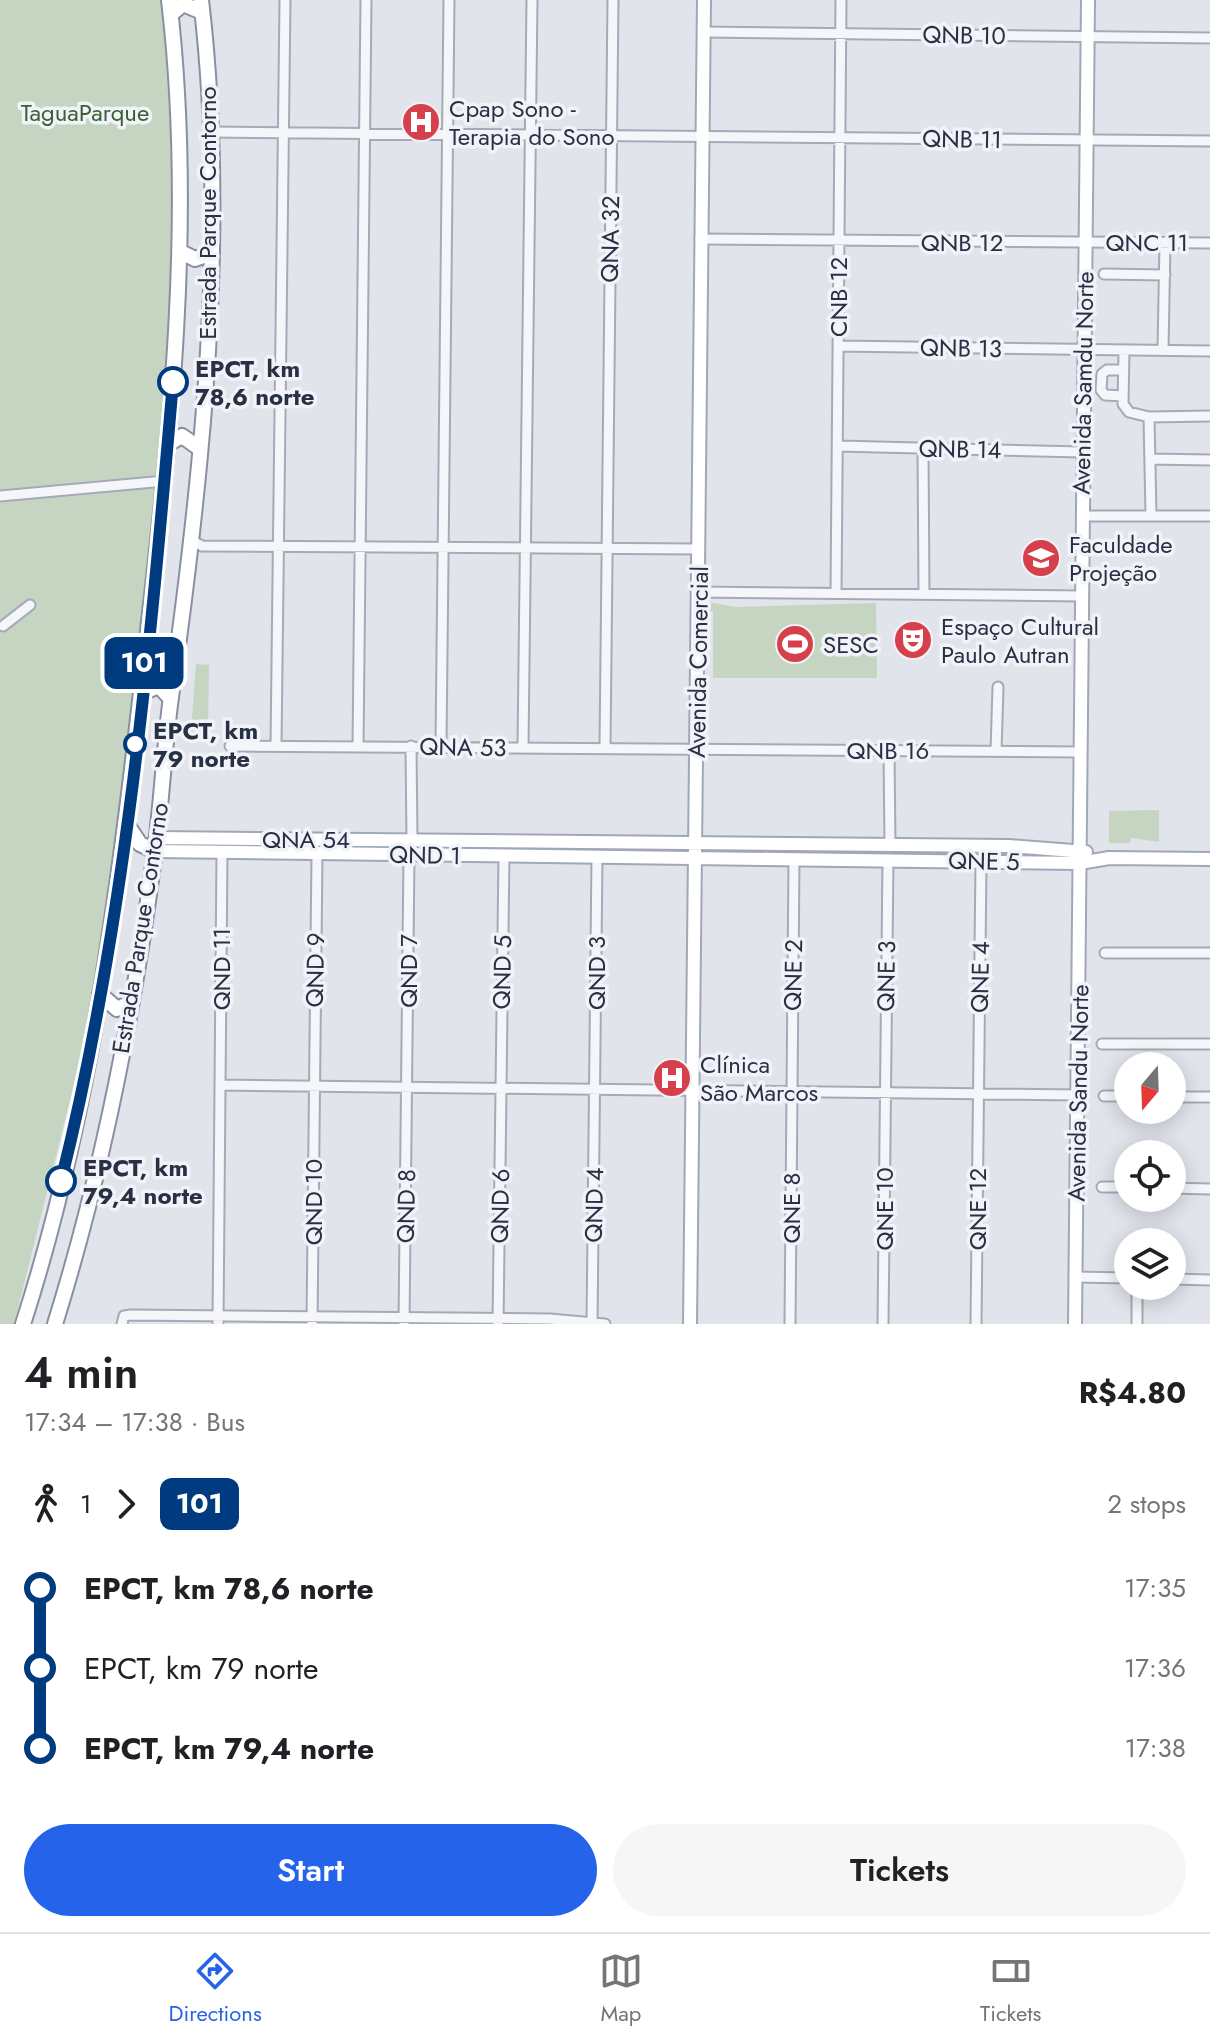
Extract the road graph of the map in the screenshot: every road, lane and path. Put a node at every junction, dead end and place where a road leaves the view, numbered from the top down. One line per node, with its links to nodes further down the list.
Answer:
1 (285, 0): 16 (street)
2 (366, 0): 17 (street)
3 (449, 0): 18 (street)
4 (532, 0): 19 (street)
5 (613, 0): 20 (street, QNA 32)
6 (704, 0): 11 (main road, Avenida Comercial)
7 (841, 0): 12 (street, CNB 12)
8 (1088, 0): 13 (main road, Avenida Samdu Norte)
9 (202, 6): 10 (highway); 15 (highway, Estrada Parque Contorno)
10 (170, 7): 30 (highway, Estrada Parque Contorno)
11 (703, 32): 12 (street, QNB 10); 21 (main road, Avenida Comercial)
12 (841, 34): 13 (street, QNB 10); 22 (street, CNB 12)
13 (1088, 36): 14 (street, QNB 10); 23 (main road, Avenida Samdu Norte)
14 (1210, 38)
15 (212, 132): 16 (street, QNB 11); 31 (highway, Estrada Parque Contorno)
16 (283, 132): 17 (street, QNB 11); 56 (street)
17 (365, 133): 18 (street, QNB 11); 57 (street)
18 (448, 134): 19 (street, QNB 11); 59 (street)
19 (531, 134): 20 (street, QNB 11); 60 (street)
20 (612, 134): 21 (street, QNB 11); 58 (street, QNA 32)
21 (702, 135): 22 (street, QNB 11); 25 (main road, Avenida Comercial)
22 (839, 137): 23 (street, QNB 11); 26 (street, CNB 12)
23 (1085, 140): 24 (street, QNB 11); 27 (main road, Avenida Samdu Norte)
24 (1210, 141)
25 (700, 239): 26 (street, QNB 12); 61 (main road, Avenida Comercial)
26 (839, 241): 27 (street, QNB 12); 34 (street, CNB 12)
27 (1085, 242): 28 (street, QNC 11); 35 (main road, Avenida Samdu Norte)
28 (1165, 242): 29 (street, QNC 11); 33 (street)
29 (1210, 243)
30 (181, 252): 31 (highway); 43 (highway, Estrada Parque Contorno)
31 (212, 253): 45 (highway, Estrada Parque Contorno)
32 (1104, 274): 33 (street)
33 (1165, 275): 37 (street)
34 (838, 346): 35 (street, QNB 13); 44 (street, CNB 12)
35 (1084, 349): 36 (street, QNB 13); 47 (main road, Avenida Samdu Norte)
36 (1124, 350): 37 (street, QNB 13); 39 (street)
37 (1163, 350): 38 (street, QNB 13)
38 (1210, 351)
39 (1123, 370): 40 (street); 40 (street)
40 (1123, 400): 42 (street)
41 (1210, 416): 42 (street)
42 (1149, 417): 48 (street)
43 (168, 444): 45 (highway); 50 (highway, Estrada Parque Contorno)
44 (838, 446): 46 (street, QNB 14); 63 (street, CNB 12)
45 (199, 448): 55 (highway, Estrada Parque Contorno)
46 (923, 448): 47 (street, QNB 14); 64 (street)
47 (1082, 452): 53 (main road, Avenida Samdu Norte)
48 (1150, 459): 49 (street); 52 (street)
49 (1210, 460)
50 (165, 481): 51 (street); 68 (highway, Estrada Parque Contorno)
51 (0, 496)
52 (1151, 515): 53 (street); 54 (street)
53 (1082, 516): 65 (main road, Avenida Samdu Norte)
54 (1210, 516)
55 (196, 543): 56 (street); 69 (highway, Estrada Parque Contorno)
56 (279, 547): 57 (street); 74 (street)
57 (361, 548): 59 (street); 77 (street)
58 (607, 548): 60 (street); 61 (street); 79 (street, QNA 32)
59 (444, 549): 60 (street); 76 (street)
60 (525, 549): 78 (street)
61 (699, 549): 62 (main road, Avenida Comercial)
62 (698, 592): 63 (street); 80 (main road, Avenida Comercial)
63 (836, 593): 64 (street)
64 (924, 594): 65 (street)
65 (1082, 596): 83 (main road, Avenida Samdu Norte)
66 (30, 605): 67 (street)
67 (3, 626)
68 (144, 663): 69 (highway); 71 (highway, Estrada Parque Contorno)
69 (176, 666): 72 (highway, Estrada Parque Contorno)
70 (998, 687): 82 (street)
71 (141, 693): 72 (highway); 84 (highway, Estrada Parque Contorno)
72 (171, 699): 91 (highway, Estrada Parque Contorno)
73 (230, 746): 74 (street, QNA 53)
74 (276, 746): 77 (street, QNA 53)
75 (411, 746): 76 (street, QNA 53); 77 (street, QNA 53); 85 (street)
76 (441, 746): 78 (street, QNA 53)
77 (358, 747)
78 (523, 747): 79 (street, QNA 53)
79 (605, 748): 80 (street, QNA 53)
80 (697, 749): 81 (street, QNB 16); 89 (main road, Avenida Comercial)
81 (889, 750): 82 (street, QNB 16); 93 (street)
82 (996, 751): 83 (street, QNB 16)
83 (1079, 752): 104 (main road, Avenida Samdu Norte)
84 (126, 823): 91 (highway); 114 (highway, Estrada Parque Contorno)
85 (412, 840): 86 (main road, QNA 54); 92 (main road, QNA 54)
86 (448, 840): 87 (main road, QNA 54); 99 (main road)
87 (466, 841): 88 (main road, QNA 54); 100 (main road)
88 (638, 842): 89 (main road, QNA 54); 103 (main road)
89 (695, 842): 90 (main road, QNA 54); 105 (main road, Avenida Comercial)
90 (786, 844): 93 (main road, QNA 54); 106 (main road)
91 (156, 845): 92 (main road, QND 1); 115 (highway, Estrada Parque Contorno)
92 (195, 845): 96 (main road, QND 1)
93 (890, 845): 94 (main road, QNA 54)
94 (1009, 846): 95 (main road, QNA 54); 110 (main road)
95 (1033, 846): 104 (main road, QNA 54); 111 (main road)
96 (222, 852): 97 (main road, QND 1); 118 (street, QND 11)
97 (317, 853): 98 (main road, QND 1); 119 (street, QND 9)
98 (409, 854): 99 (main road, QND 1); 120 (street, QND 7)
99 (447, 855): 100 (main road, QND 1)
100 (464, 855): 101 (main road, QND 1)
101 (504, 855): 102 (main road, QND 1); 121 (street, QND 5)
102 (597, 857): 103 (main road, QND 1); 122 (street, QND 3)
103 (638, 857): 105 (main road, QND 1)
104 (1080, 857): 108 (main road); 111 (main road, QNE 5); 127 (main road, Avenida Sandu Norte)
105 (695, 858): 106 (main road, QND 1); 123 (main road, Avenida Comercial)
106 (790, 858): 107 (main road, QNE 5); 124 (street, QNE 2)
107 (888, 859): 109 (main road, QNE 5); 125 (street, QNE 3)
108 (1210, 859)
109 (981, 861): 110 (main road, QNE 5); 126 (street, QNE 4)
110 (1009, 861): 111 (main road, QNE 5)
111 (1031, 861)
112 (1105, 953): 113 (street)
113 (1210, 953)
114 (100, 994): 115 (highway); 147 (highway, Estrada Parque Contorno)
115 (132, 1002): 148 (highway, Estrada Parque Contorno)
116 (1102, 1044): 117 (street)
117 (1210, 1044)
118 (220, 1085): 119 (street); 142 (street, QND 11)
119 (314, 1087): 120 (street); 143 (street, QND 10)
120 (407, 1088): 121 (street); 144 (street, QND 8)
121 (501, 1088): 122 (street); 145 (street, QND 6)
122 (595, 1089): 123 (street); 146 (street, QND 4)
123 (693, 1089): 124 (street); 150 (main road, Avenida Comercial)
124 (791, 1092): 125 (street); 151 (street, QNE 8)
125 (884, 1093): 126 (street); 152 (street, QNE 10)
126 (978, 1093): 127 (street); 153 (street, QNE 12)
127 (1079, 1095): 136 (main road, Avenida Sandu Norte)
128 (1104, 1096): 129 (street)
129 (1114, 1096)
130 (1186, 1097): 131 (street)
131 (1210, 1097)
132 (1102, 1187): 133 (street)
133 (1114, 1187)
134 (1186, 1188): 135 (street)
135 (1210, 1189)
136 (1075, 1277): 137 (street); 154 (main road, Avenida Sandu Norte)
137 (1114, 1278)
138 (1186, 1279): 139 (street)
139 (1210, 1280)
140 (1137, 1300): 155 (street)
141 (123, 1320): 142 (street)
142 (218, 1320): 143 (street)
143 (312, 1320): 144 (street)
144 (404, 1321): 145 (street)
145 (498, 1321): 146 (street)
146 (592, 1322): 149 (street)
147 (23, 1324)
148 (55, 1324)
149 (605, 1324)
150 (690, 1324)
151 (790, 1324)
152 (883, 1324)
153 (976, 1324)
154 (1075, 1324)
155 (1137, 1324)

